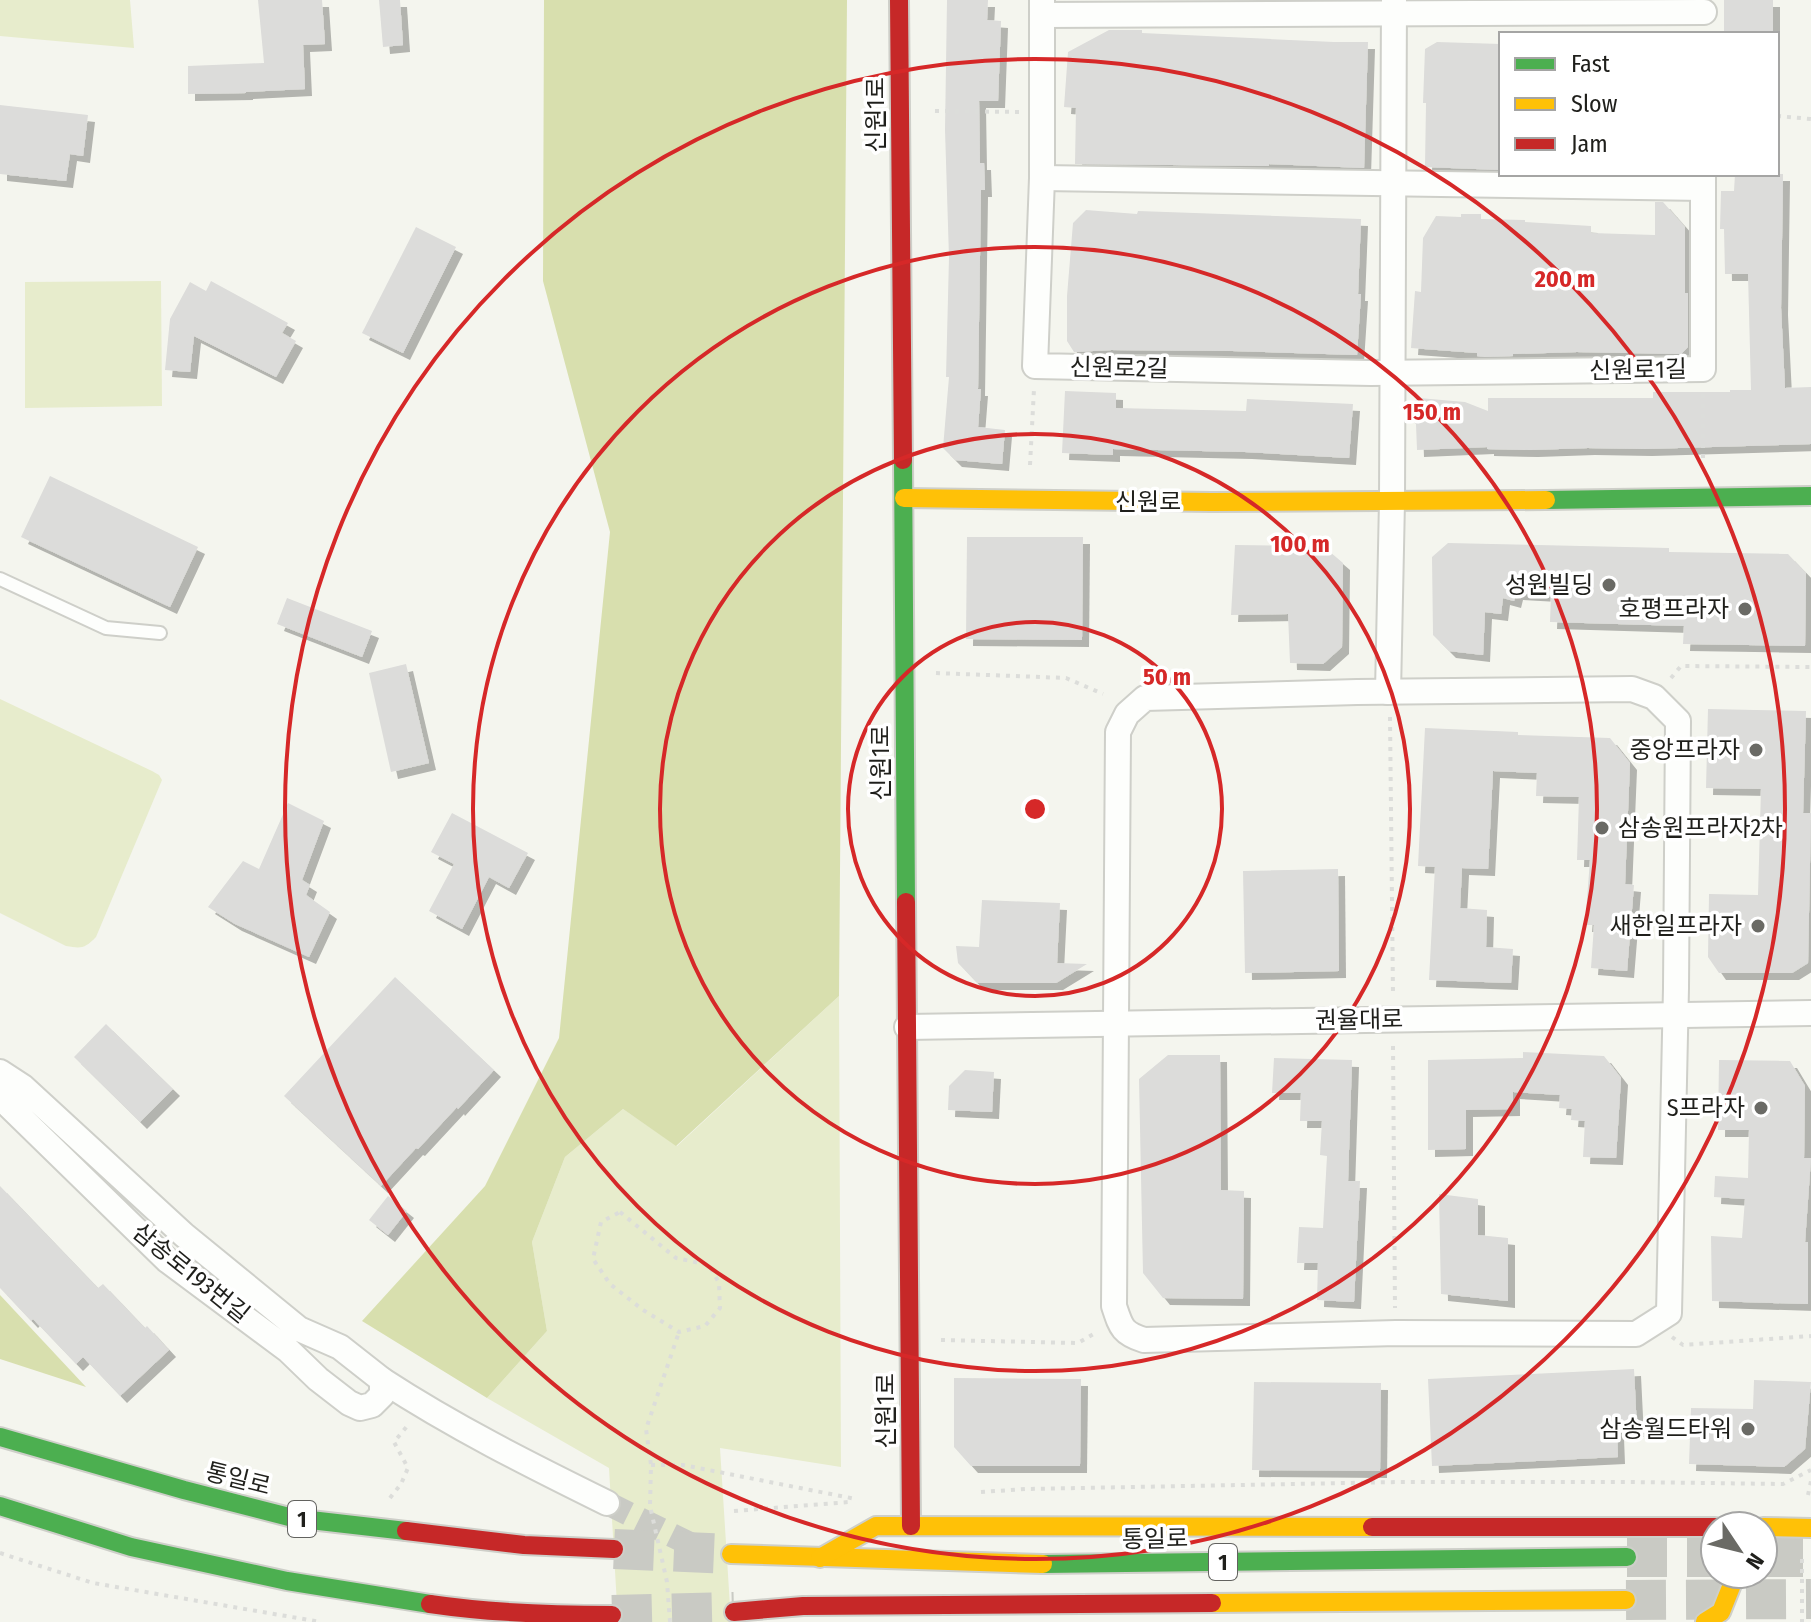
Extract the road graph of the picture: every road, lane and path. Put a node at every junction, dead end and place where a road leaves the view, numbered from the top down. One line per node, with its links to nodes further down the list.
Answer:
1 (899, 0): 18 (main road, 신원1로)
2 (1394, 7): 3 (street, 신원로2길); 4 (street); 11 (street)
3 (1042, 8): 6 (street, 신원로2길)
4 (1704, 15)
5 (935, 111): 6 (path)
6 (1042, 113): 9 (street, 신원로2길)
7 (1779, 116): 8 (path)
8 (1811, 119)
9 (1042, 178): 11 (street); 12 (street, 신원로2길)
10 (1703, 181): 11 (street, 신원로1길); 13 (street, 신원로1길)
11 (1393, 184): 14 (street)
12 (1035, 366): 14 (street, 신원로2길); 16 (path)
13 (1703, 369): 14 (street, 신원로1길); 15 (path)
14 (1392, 373): 19 (street)
15 (1703, 458)
16 (1030, 465)
17 (1811, 496): 19 (main road, 신원로)
18 (904, 498): 19 (main road, 신원로); 32 (main road, 신원1로)
19 (1392, 501): 25 (street)
20 (0, 579): 21 (lane)
21 (160, 633)
22 (1811, 667): 24 (path)
23 (936, 673): 26 (path)
24 (1668, 682)
25 (1388, 692): 30 (street); 31 (street)
26 (1103, 694)
27 (1390, 717): 28 (path)
28 (1393, 993)
29 (1811, 1013): 30 (street, 권율대로)
30 (1676, 1015): 31 (street, 권율대로); 31 (street)
31 (1116, 1024): 32 (street, 권율대로)
32 (907, 1027): 54 (main road, 신원1로)
33 (1393, 1046): 36 (path)
34 (0, 1072): 42 (street, 삼송로193번길)
35 (0, 1097): 42 (street, 삼송로193번길)
36 (1395, 1313)
37 (1099, 1331): 41 (path)
38 (679, 1332): 38 (path); 45 (path)
39 (1670, 1336): 40 (path)
40 (1811, 1336)
41 (938, 1340)
42 (382, 1380): 49 (street, 삼송로193번길)
43 (410, 1423): 48 (path)
44 (0, 1437): 58 (main road, 통일로 / 1)
45 (651, 1465): 51 (path); 69 (path)
46 (1811, 1470): 47 (path)
47 (967, 1492)
48 (389, 1499)
49 (607, 1503)
50 (0, 1506): 67 (main road)
51 (734, 1511)
52 (1811, 1511): 53 (main road)
53 (1779, 1521)
54 (911, 1526): 57 (main road); 62 (main road)
55 (1779, 1528): 56 (main road)
56 (1811, 1528)
57 (1699, 1529)
58 (614, 1549)
59 (0, 1553): 68 (path)
60 (731, 1554): 62 (main road, 통일로 / 1)
61 (1627, 1557): 62 (main road, 통일로 / 1)
62 (820, 1558)
63 (1730, 1590): 71 (main road)
64 (1626, 1600): 65 (main road, 1)
65 (803, 1606): 66 (main road, 1); 70 (main road)
66 (734, 1612)
67 (612, 1615)
68 (321, 1622)
69 (670, 1622)
70 (839, 1622)
71 (1705, 1622)

